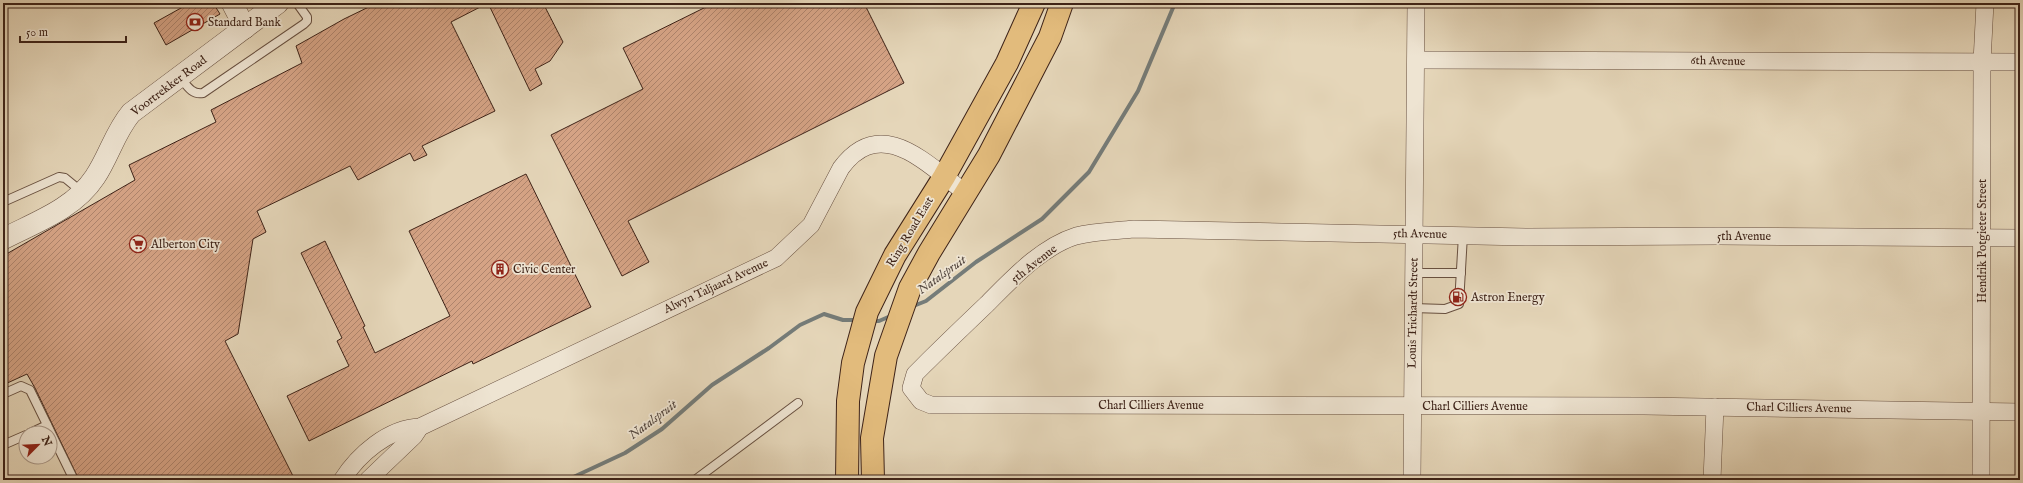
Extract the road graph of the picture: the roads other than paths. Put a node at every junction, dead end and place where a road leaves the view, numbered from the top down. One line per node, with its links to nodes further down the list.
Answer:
1 (232, 3): 8 (street)
2 (278, 3): 8 (street, Voortrekker Road)
3 (297, 3): 12 (lane)
4 (1034, 3): 13 (main road, Ring Road East)
5 (1062, 3): 15 (main road)
6 (1416, 3): 9 (street, Louis Trichardt Street)
7 (1984, 3): 10 (street, Hendrik Potgieter Street)
8 (245, 28): 12 (street, Voortrekker Road)
9 (1416, 60): 10 (street, 6th Avenue); 17 (street, Louis Trichardt Street)
10 (1982, 62): 11 (street, 6th Avenue); 19 (street, Hendrik Potgieter Street)
11 (2020, 62)
12 (180, 78): 14 (street, Voortrekker Road)
13 (944, 177): 15 (street, Alwyn Taljaard Avenue); 33 (street, Alwyn Taljaard Avenue); 43 (main road, Ring Road East)
14 (82, 193): 16 (lane); 21 (street, Voortrekker Road)
15 (966, 193): 44 (main road)
16 (3, 202)
17 (1414, 234): 18 (street, 5th Avenue); 22 (street, Louis Trichardt Street); 27 (street, 5th Avenue)
18 (1463, 235): 19 (street, 5th Avenue); 23 (lane)
19 (1983, 238): 20 (street, 5th Avenue); 30 (street, Hendrik Potgieter Street)
20 (2020, 238)
21 (3, 239)
22 (1413, 273): 23 (lane); 24 (street, Louis Trichardt Street)
23 (1462, 273): 24 (lane)
24 (1413, 308): 28 (street, Louis Trichardt Street)
25 (3, 394): 32 (lane)
26 (798, 403): 42 (lane)
27 (931, 404): 28 (street, Charl Cilliers Avenue)
28 (1412, 406): 29 (street, Charl Cilliers Avenue); 45 (street, Louis Trichardt Street)
29 (1715, 407): 30 (street, Charl Cilliers Avenue); 46 (street)
30 (1982, 410): 31 (street, Charl Cilliers Avenue); 47 (street, Hendrik Potgieter Street)
31 (2020, 412)
32 (47, 425)
33 (420, 427): 37 (street, Alwyn Taljaard Avenue); 38 (street, Alwyn Taljaard Avenue)
34 (18, 438): 35 (lane)
35 (3, 445)
36 (58, 447): 39 (lane)
37 (387, 461): 38 (street); 41 (street, Alwyn Taljaard Avenue)
38 (351, 465): 40 (street, Alwyn Taljaard Avenue)
39 (74, 480)
40 (342, 480)
41 (368, 480)
42 (694, 480)
43 (847, 480)
44 (873, 480)
45 (1412, 480)
46 (1712, 480)
47 (1981, 480)

